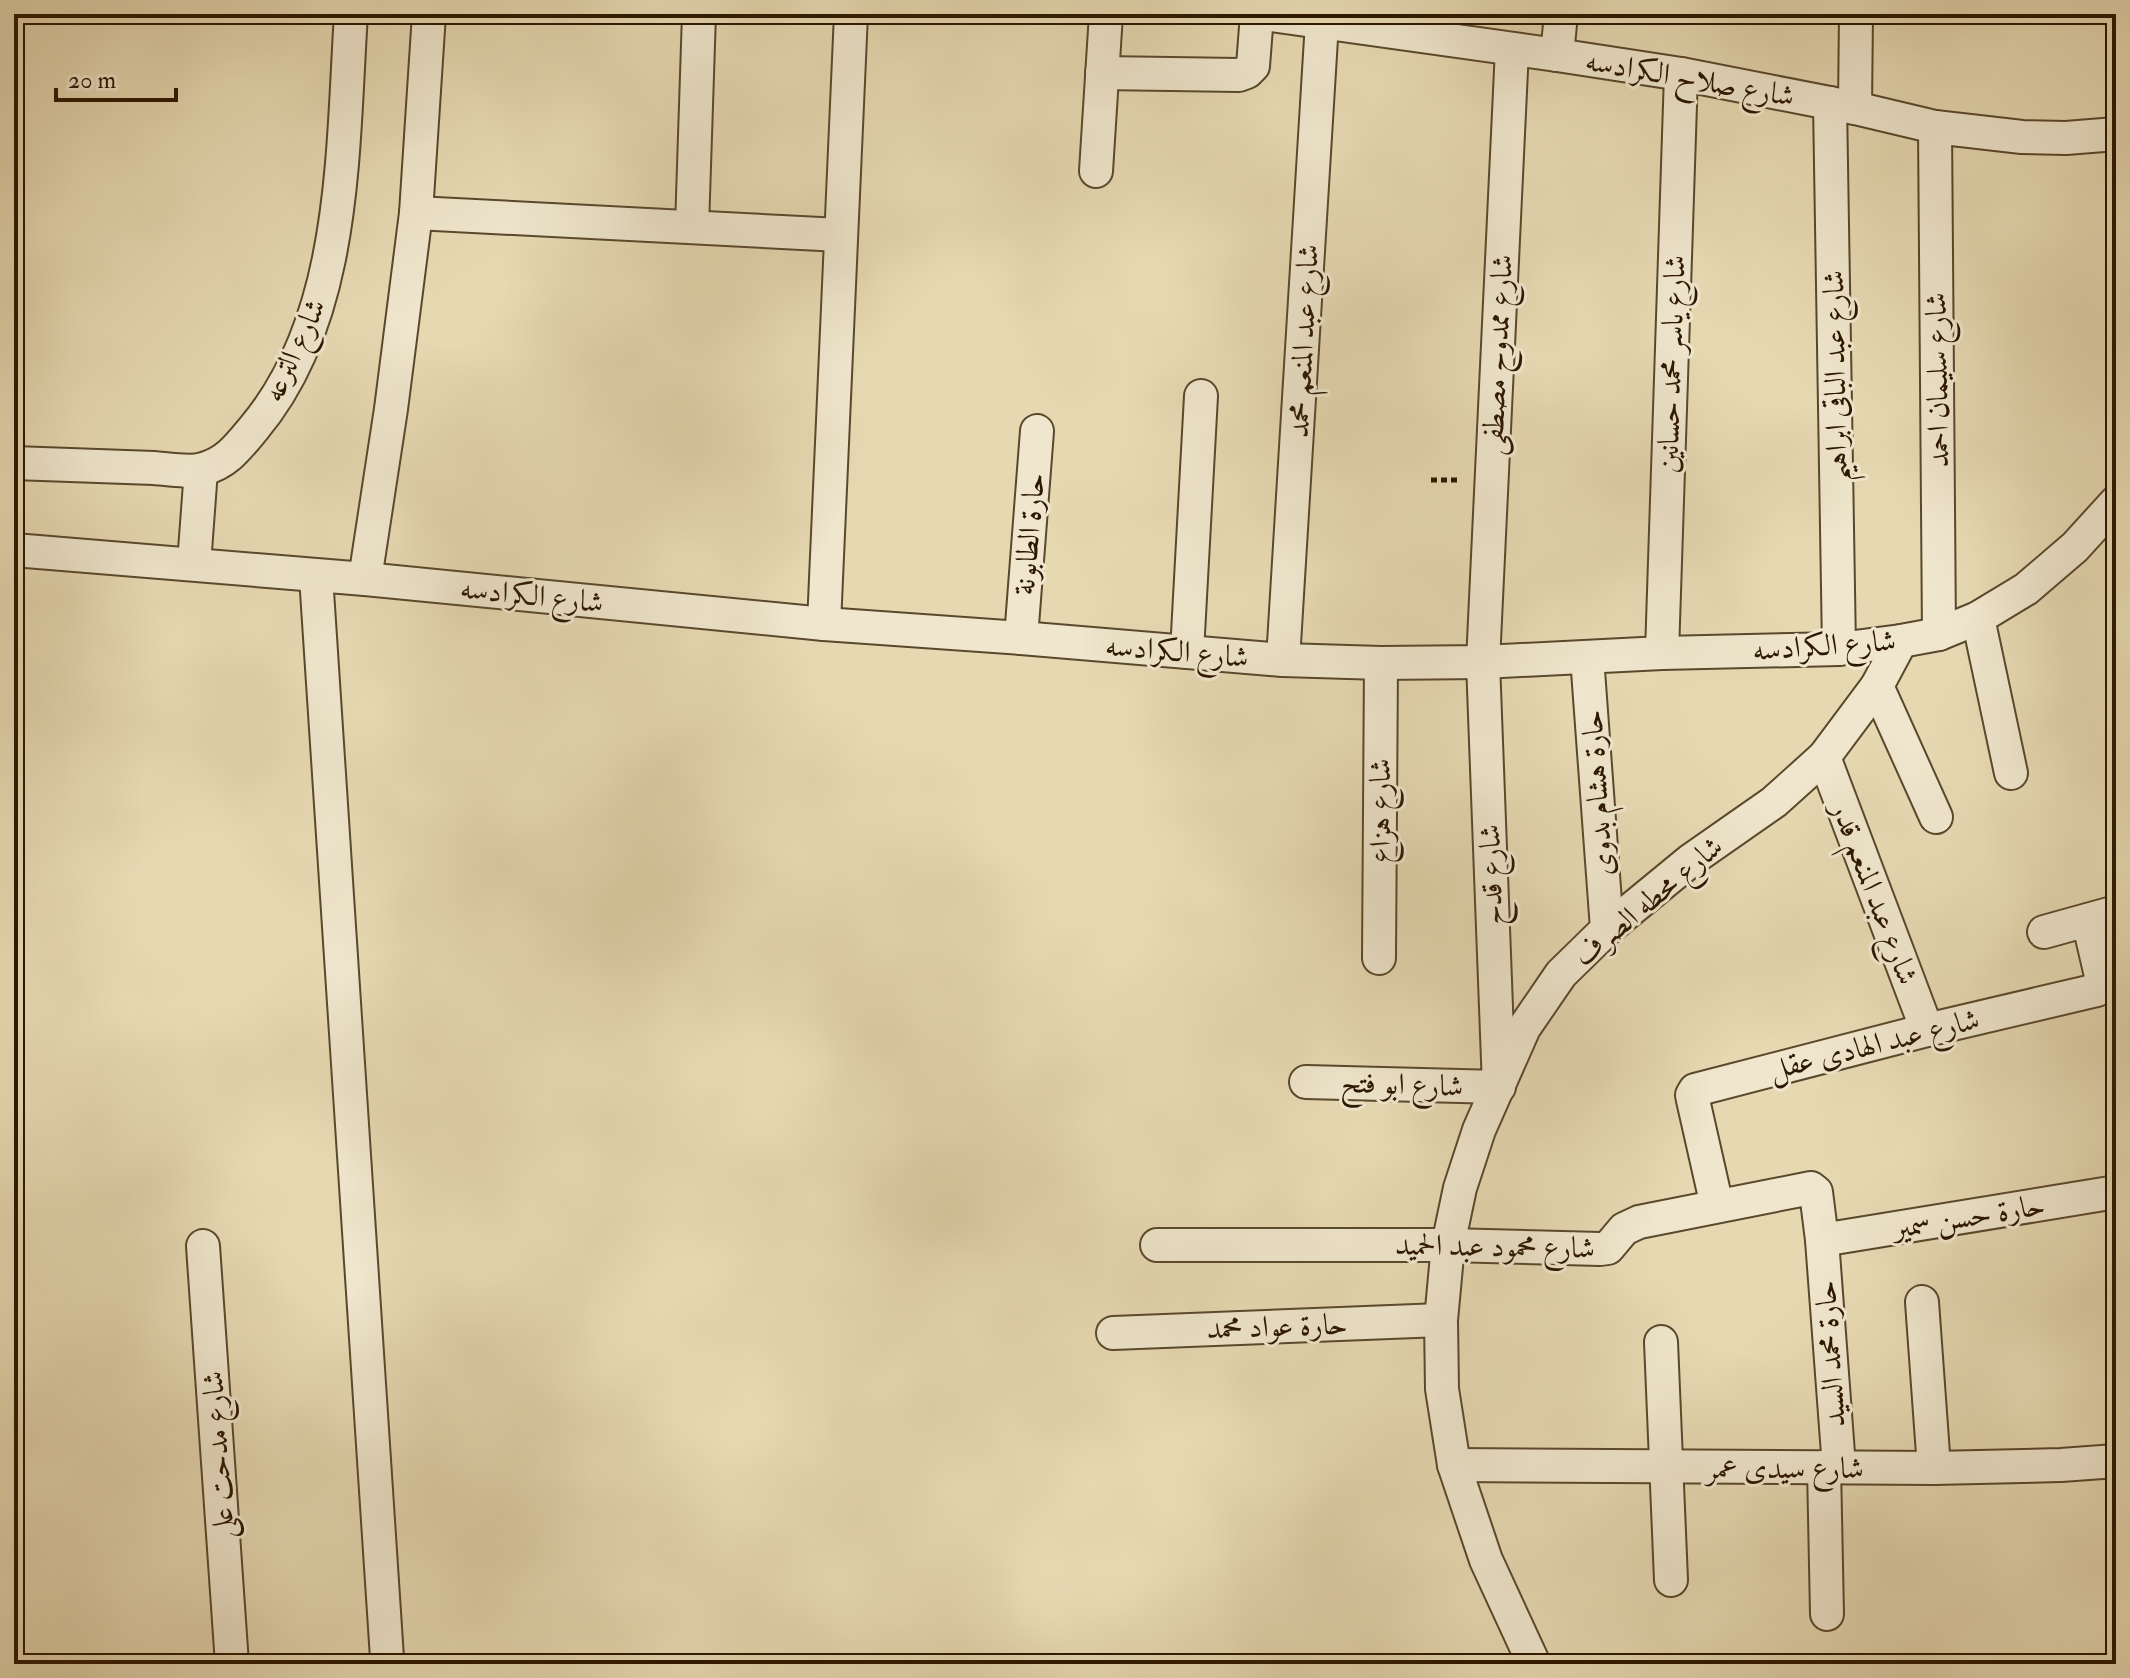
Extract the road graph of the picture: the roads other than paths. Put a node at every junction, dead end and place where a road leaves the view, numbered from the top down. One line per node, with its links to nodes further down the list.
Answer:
1 (351, 14): 25 (street, شارع الترعه)
2 (429, 14): 19 (street)
3 (699, 14): 20 (street)
4 (851, 14): 21 (street)
5 (1106, 14): 13 (street)
6 (1257, 14): 13 (street)
7 (1264, 14): 10 (street, شارع صلاح الكرادسه)
8 (1561, 14): 12 (street)
9 (1856, 14): 15 (street, شارع عبد الباقى ابراهيم)
10 (1322, 22): 11 (street, شارع صلاح الكرادسه); 40 (street, شارع عبد المنعم محمد)
11 (1512, 49): 12 (street, شارع صلاح الكرادسه); 41 (street, شارع ممدوح مصطفى)
12 (1557, 55): 14 (street, شارع صلاح الكرادسه)
13 (1102, 73): 18 (street)
14 (1681, 74): 15 (street, شارع صلاح الكرادسه); 38 (street, شارع ياسر محمد حسانين)
15 (1843, 106): 16 (street, شارع صلاح الكرادسه); 36 (street, شارع عبد الباقى ابراهيم)
16 (1935, 127): 17 (street, شارع صلاح الكرادسه); 33 (street, شارع سليمان احمد)
17 (2116, 134)
18 (1096, 171)
19 (416, 213): 20 (street); 30 (street)
20 (692, 227): 21 (street)
21 (840, 235): 32 (street)
22 (1201, 396): 37 (street)
23 (1037, 431): 34 (street, حارة الطابونة)
24 (14, 463): 25 (street)
25 (201, 470): 28 (street)
26 (2116, 502): 31 (street, شارع الكرادسه)
27 (14, 550): 28 (street, شارع الكرادسه)
28 (194, 564): 29 (street, شارع الكرادسه)
29 (316, 576): 30 (street, شارع الكرادسه); 71 (street)
30 (365, 579): 32 (street, شارع الكرادسه)
31 (1978, 618): 33 (street, شارع الكرادسه); 45 (street)
32 (824, 624): 34 (street, شارع الكرادسه)
33 (1939, 634): 35 (street, شارع الكرادسه)
34 (1021, 638): 37 (street, شارع الكرادسه)
35 (1901, 641): 36 (street, شارع الكرادسه); 43 (street, شارع محطه الصرف)
36 (1839, 649): 38 (street, شارع الكرادسه)
37 (1187, 652): 40 (street, شارع الكرادسه)
38 (1662, 653): 39 (street, شارع الكرادسه)
39 (1587, 657): 41 (street, شارع الكرادسه); 48 (street, حارة هشام بدوى)
40 (1283, 660): 42 (street, شارع الكرادسه)
41 (1483, 662): 42 (street, شارع الكرادسه); 53 (street, شارع قدح)
42 (1381, 663): 50 (street, شارع هزاع)
43 (1877, 686): 44 (street, شارع محطه الصرف); 46 (street)
44 (1824, 757): 48 (street, شارع محطه الصرف); 51 (street, شارع عبد المنعم قدر)
45 (2011, 773)
46 (1936, 817)
47 (2102, 916): 49 (street); 51 (street, شارع عبد الهادى عقل)
48 (1607, 929): 53 (street, شارع محطه الصرف)
49 (2044, 932)
50 (1379, 958)
51 (1927, 1030): 55 (street, شارع عبد الهادى عقل)
52 (1306, 1082): 53 (street, شارع ابو فتح)
53 (1499, 1087): 58 (street, شارع محطه الصرف)
54 (2116, 1192): 56 (street, حارة حسن سمير)
55 (1717, 1206): 56 (street, شارع محمود عبد الحميد); 58 (street, شارع محمود عبد الحميد)
56 (1822, 1240): 66 (street, حارة محمد السيد)
57 (1157, 1245): 58 (street, شارع محمود عبد الحميد)
58 (1448, 1245): 61 (street, شارع محطه الصرف)
59 (203, 1246): 73 (street, شارع مدحت على)
60 (1922, 1302): 68 (street)
61 (1441, 1320): 62 (street, حارة عواد محمد); 65 (street, شارع محطه الصرف)
62 (1113, 1333)
63 (1661, 1342): 67 (street)
64 (2116, 1461): 68 (street, شارع سيدى عمر)
65 (1454, 1465): 67 (street, شارع سيدى عمر); 72 (street, شارع محطه الصرف)
66 (1831, 1467): 67 (street, شارع سيدى عمر); 68 (street, شارع سيدى عمر); 70 (street, حارة محمد السيد)
67 (1667, 1468): 69 (street)
68 (1934, 1468)
69 (1671, 1580)
70 (1827, 1614)
71 (387, 1658)
72 (1524, 1662)
73 (232, 1664)

